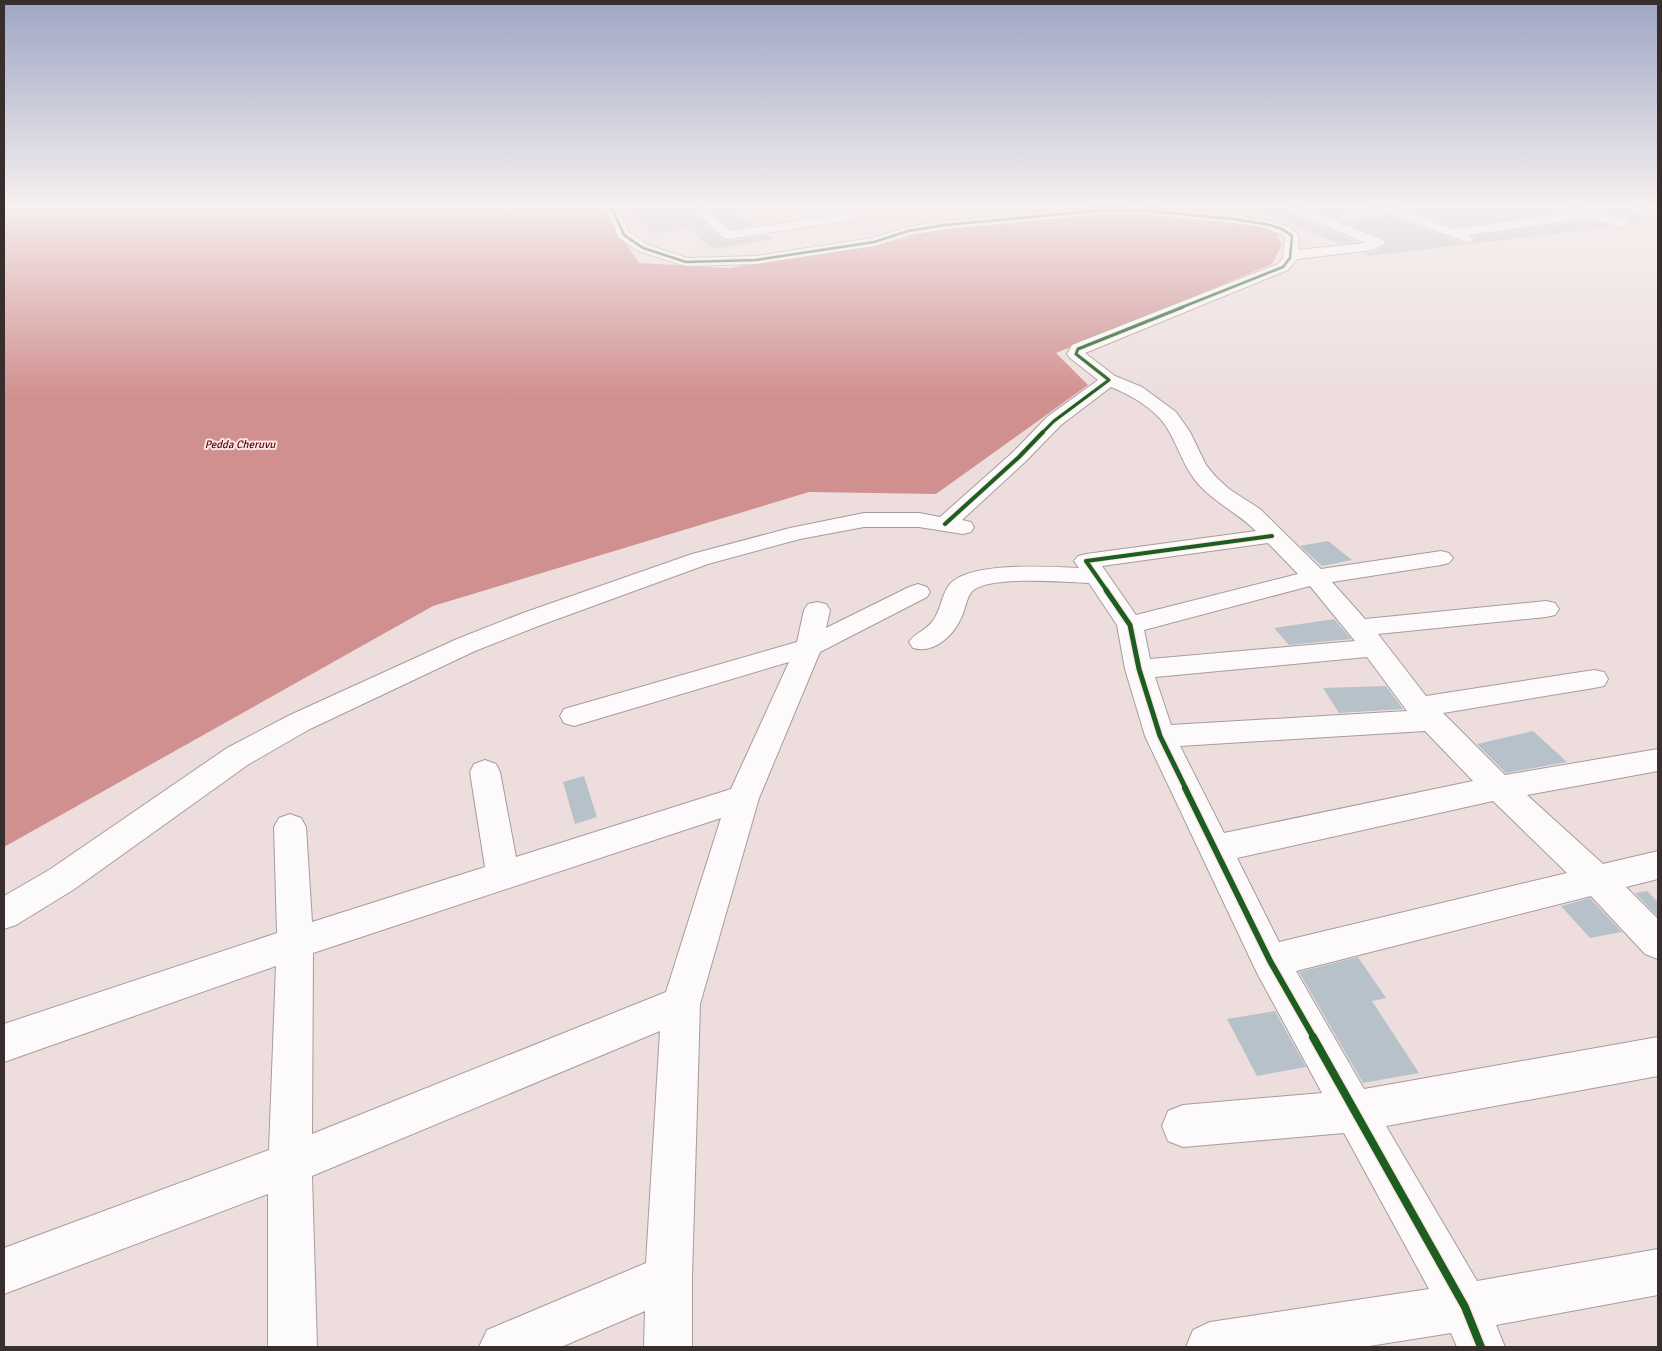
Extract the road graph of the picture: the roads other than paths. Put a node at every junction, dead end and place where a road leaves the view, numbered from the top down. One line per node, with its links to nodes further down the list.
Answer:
1 (1275, 271): 2 (street)
2 (1109, 380): 3 (street); 28 (street)
3 (1272, 536): 5 (street); 6 (street)
4 (1441, 558): 6 (street)
5 (1097, 576): 10 (street); 12 (street)
6 (1315, 577): 10 (street); 11 (street)
7 (918, 592): 13 (street)
8 (1546, 609): 11 (street)
9 (816, 610): 13 (street)
10 (1130, 625): 14 (street)
11 (1367, 638): 14 (street); 16 (street)
12 (922, 642)
13 (810, 647): 17 (street); 22 (street)
14 (1140, 669): 18 (street)
15 (1594, 679): 16 (street)
16 (1425, 713): 18 (street); 21 (street)
17 (574, 716)
18 (1160, 736): 24 (street)
19 (1658, 760): 21 (street)
20 (485, 772): 26 (street)
21 (1498, 788): 24 (street); 27 (street)
22 (742, 798): 26 (street); 32 (street)
23 (290, 827): 29 (street)
24 (1215, 849): 31 (street)
25 (1658, 865): 27 (street)
26 (503, 876): 29 (street)
27 (1597, 880): 30 (street); 31 (street)
28 (4, 914)
29 (295, 943): 33 (street); 37 (street)
30 (1658, 943)
31 (1270, 961): 35 (street)
32 (681, 1004): 37 (street); 40 (street)
33 (4, 1043)
34 (1658, 1056): 35 (street)
35 (1355, 1111): 36 (street); 41 (street)
36 (1183, 1126)
37 (290, 1164): 38 (street); 42 (street)
38 (4, 1272)
39 (1658, 1272): 41 (street)
40 (669, 1277): 43 (street); 44 (street)
41 (1473, 1327): 45 (street)
42 (293, 1347)
43 (504, 1347)
44 (668, 1347)
45 (1210, 1347)

